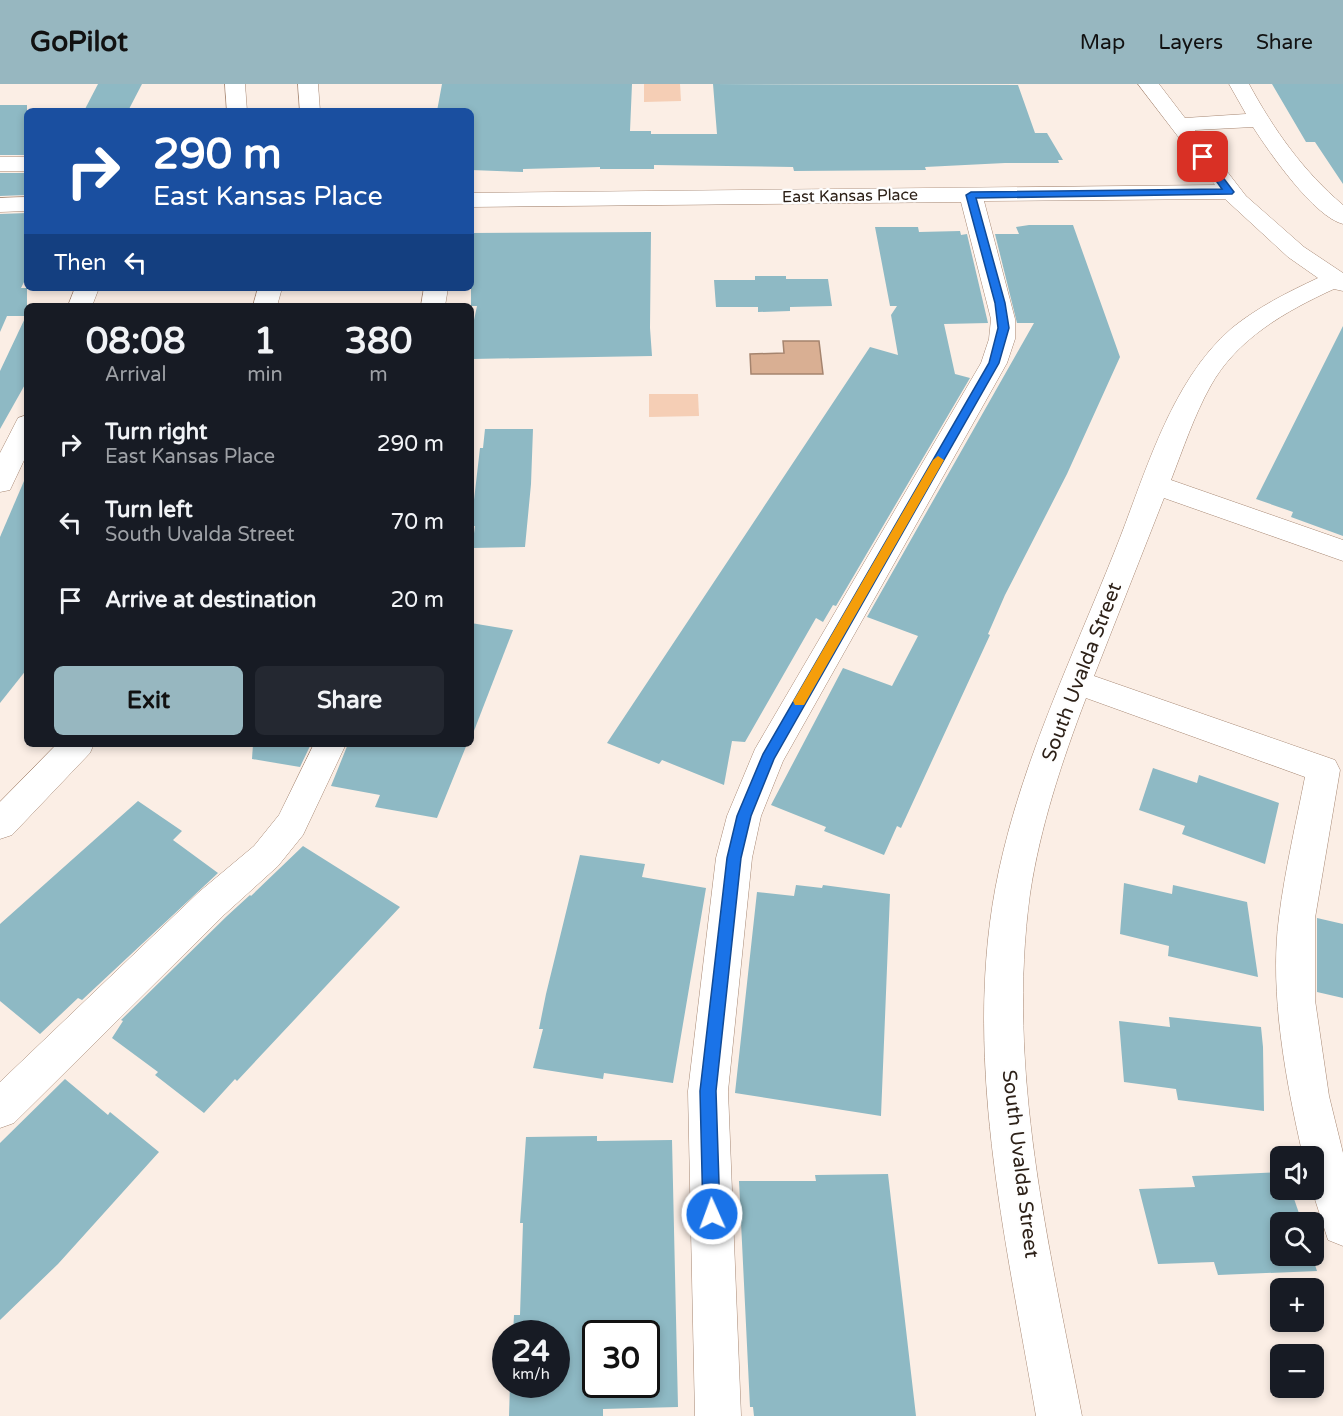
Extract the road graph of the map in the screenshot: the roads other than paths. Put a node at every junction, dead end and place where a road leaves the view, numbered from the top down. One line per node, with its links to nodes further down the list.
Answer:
1 (235, 84): 5 (street)
2 (308, 84): 6 (street)
3 (1148, 84): 8 (street, South Uvalda Street)
4 (1239, 84): 7 (street)
5 (237, 108)
6 (310, 108)
7 (1263, 128): 8 (street); 16 (street)
8 (1184, 132): 11 (street, South Uvalda Street)
9 (0, 164): 10 (street)
10 (24, 164)
11 (1229, 192): 12 (street, East Kansas Place); 17 (street, South Uvalda Street)
12 (971, 195): 13 (street, East Kansas Place); 28 (street)
13 (474, 200)
14 (24, 204): 15 (street)
15 (0, 205)
16 (1343, 217)
17 (1339, 281): 20 (street, South Uvalda Street)
18 (24, 431): 19 (street)
19 (0, 483)
20 (1156, 485): 21 (street); 22 (street, South Uvalda Street)
21 (1343, 551)
22 (1077, 682): 27 (street); 29 (street, South Uvalda Street)
23 (75, 747): 25 (street)
24 (329, 747): 26 (street)
25 (0, 825)
26 (0, 1108)
27 (1343, 1225)
28 (718, 1416)
29 (1059, 1416)

